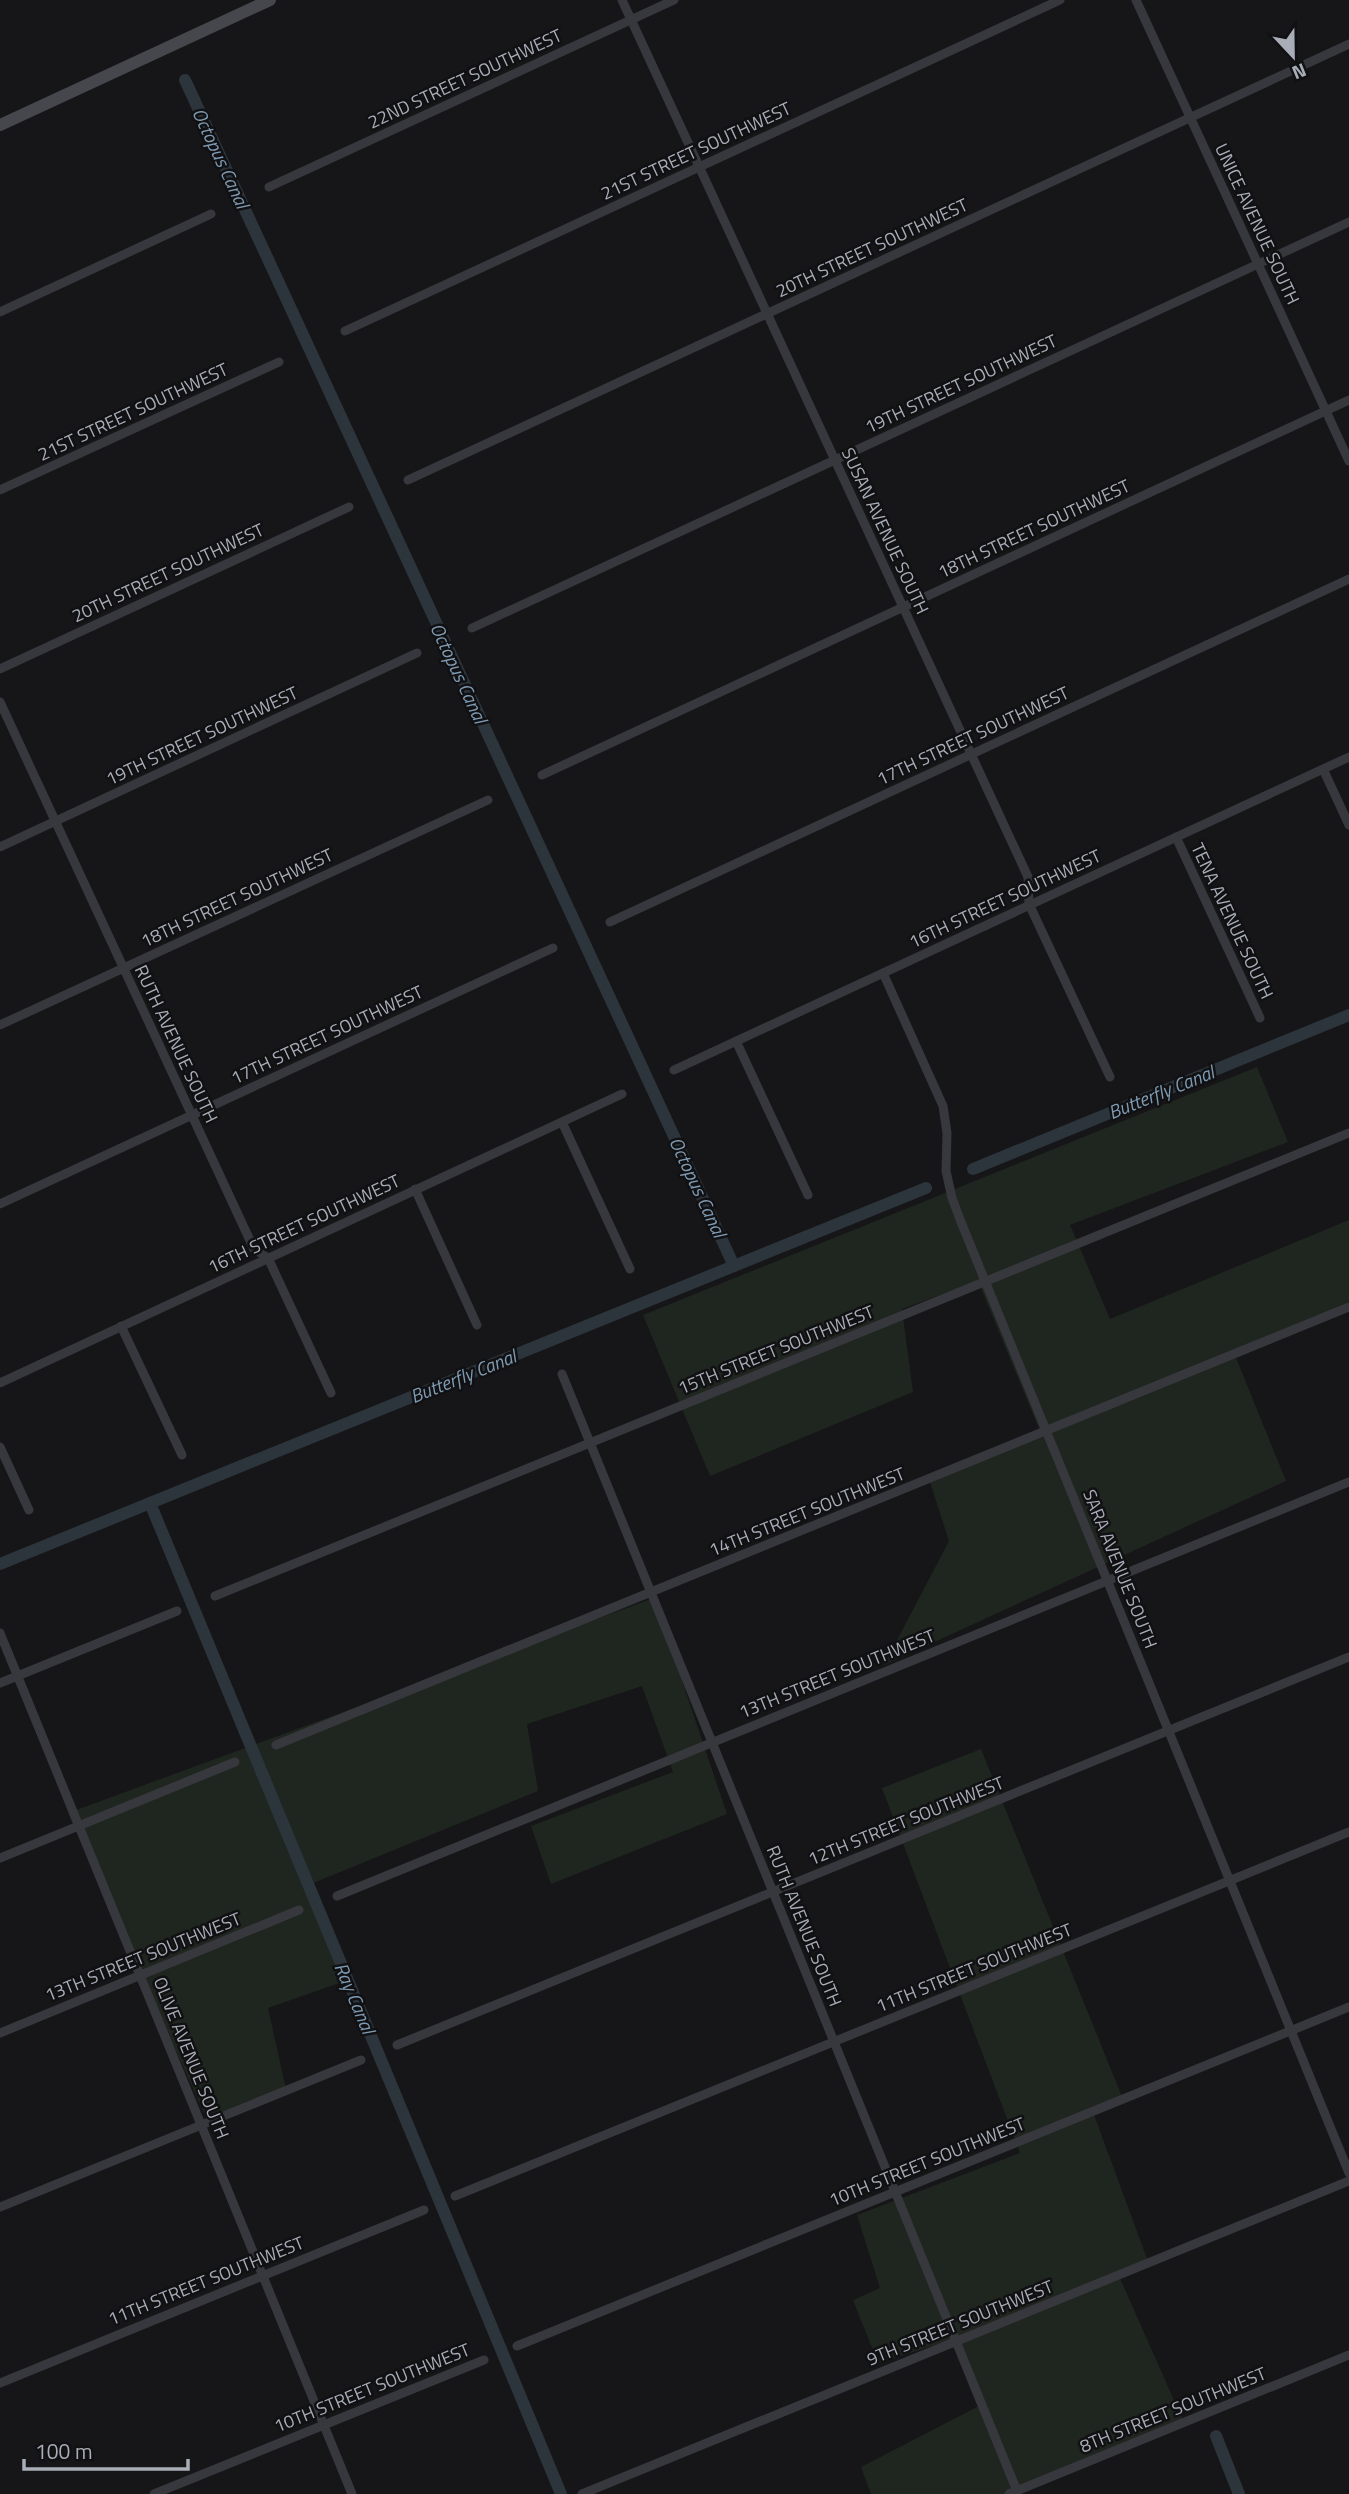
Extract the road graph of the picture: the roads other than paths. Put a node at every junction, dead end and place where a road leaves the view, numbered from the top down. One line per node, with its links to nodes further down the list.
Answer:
1 (270, 0): 9 (street)
2 (622, 0): 6 (street, SUSAN AVENUE SOUTH)
3 (674, 0): 6 (street, 22ND STREET SOUTHWEST)
4 (1060, 0): 10 (street, 21ST STREET SOUTHWEST)
5 (1136, 0): 8 (street, UNICE AVENUE SOUTH)
6 (631, 20): 10 (street, SUSAN AVENUE SOUTH); 11 (street, 22ND STREET SOUTHWEST)
7 (1349, 44): 8 (street, 20TH STREET SOUTHWEST)
8 (1190, 117): 14 (street, UNICE AVENUE SOUTH); 16 (street, 20TH STREET SOUTHWEST)
9 (0, 125)
10 (699, 166): 16 (street, SUSAN AVENUE SOUTH); 17 (street, 21ST STREET SOUTHWEST)
11 (269, 187)
12 (211, 214): 15 (street)
13 (1349, 222): 14 (street, 19TH STREET SOUTHWEST)
14 (1258, 264): 20 (street, UNICE AVENUE SOUTH); 21 (street, 19TH STREET SOUTHWEST)
15 (0, 312)
16 (767, 313): 21 (street, SUSAN AVENUE SOUTH); 23 (street, 20TH STREET SOUTHWEST)
17 (345, 331)
18 (279, 362): 24 (street, 21ST STREET SOUTHWEST)
19 (1349, 400): 20 (street, 18TH STREET SOUTHWEST)
20 (1326, 411): 22 (street, UNICE AVENUE SOUTH); 27 (street, 18TH STREET SOUTHWEST)
21 (835, 460): 27 (street, SUSAN AVENUE SOUTH); 28 (street, 19TH STREET SOUTHWEST)
22 (1349, 461)
23 (408, 480)
24 (0, 490)
25 (349, 507): 30 (street, 20TH STREET SOUTHWEST)
26 (1349, 579): 32 (street, 17TH STREET SOUTHWEST)
27 (903, 607): 32 (street, SUSAN AVENUE SOUTH); 35 (street, 18TH STREET SOUTHWEST)
28 (472, 628)
29 (417, 653): 37 (street, 19TH STREET SOUTHWEST)
30 (0, 669)
31 (0, 702): 37 (street, RUTH AVENUE SOUTH)
32 (971, 754): 41 (street, SUSAN AVENUE SOUTH); 42 (street, 17TH STREET SOUTHWEST)
33 (1349, 757): 34 (street, 16TH STREET SOUTHWEST)
34 (1323, 769): 38 (street); 39 (street, 16TH STREET SOUTHWEST)
35 (542, 775)
36 (488, 800): 44 (street, 18TH STREET SOUTHWEST)
37 (56, 821): 40 (street, 19TH STREET SOUTHWEST); 44 (street, RUTH AVENUE SOUTH)
38 (1349, 825)
39 (1176, 837): 41 (street, 16TH STREET SOUTHWEST); 46 (street, TENA AVENUE SOUTH)
40 (0, 847)
41 (1029, 904): 45 (street, 16TH STREET SOUTHWEST); 50 (street, SUSAN AVENUE SOUTH)
42 (610, 922)
43 (553, 948): 52 (street, 17TH STREET SOUTHWEST)
44 (124, 968): 47 (street, 18TH STREET SOUTHWEST); 52 (street, RUTH AVENUE SOUTH)
45 (883, 973): 48 (street, 16TH STREET SOUTHWEST); 60 (street, SARA AVENUE SOUTH)
46 (1260, 1018)
47 (0, 1025)
48 (736, 1041): 49 (street, 16TH STREET SOUTHWEST); 56 (street)
49 (674, 1070)
50 (1110, 1077)
51 (621, 1094): 53 (street, 16TH STREET SOUTHWEST)
52 (192, 1115): 57 (street, 17TH STREET SOUTHWEST); 58 (street, RUTH AVENUE SOUTH)
53 (562, 1122): 55 (street, 16TH STREET SOUTHWEST); 59 (street)
54 (1349, 1133): 60 (street, 15TH STREET SOUTHWEST)
55 (415, 1189): 58 (street, 16TH STREET SOUTHWEST); 62 (street)
56 (808, 1195)
57 (0, 1204)
58 (268, 1258): 63 (street, 16TH STREET SOUTHWEST); 66 (street, RUTH AVENUE SOUTH)
59 (629, 1269)
60 (986, 1282): 67 (street, SARA AVENUE SOUTH); 68 (street, 15TH STREET SOUTHWEST)
61 (1349, 1307): 67 (street, 14TH STREET SOUTHWEST)
62 (477, 1325)
63 (121, 1326): 65 (street, 16TH STREET SOUTHWEST); 70 (street)
64 (562, 1374): 68 (street, RUTH AVENUE SOUTH)
65 (0, 1383)
66 (331, 1393)
67 (1047, 1431): 73 (street, SARA AVENUE SOUTH); 74 (street, 14TH STREET SOUTHWEST)
68 (590, 1442): 74 (street, RUTH AVENUE SOUTH); 75 (street, 15TH STREET SOUTHWEST)
69 (0, 1447): 72 (street)
70 (182, 1455)
71 (1349, 1482): 73 (street, 13TH STREET SOUTHWEST)
72 (29, 1510)
73 (1108, 1581): 81 (street, SARA AVENUE SOUTH); 82 (street, 13TH STREET SOUTHWEST)
74 (650, 1592): 82 (street, RUTH AVENUE SOUTH); 83 (street, 14TH STREET SOUTHWEST)
75 (215, 1596)
76 (177, 1611): 79 (street)
77 (0, 1633): 79 (street, OLIVE AVENUE SOUTH)
78 (1349, 1657): 81 (street, 12TH STREET SOUTHWEST)
79 (18, 1676): 80 (street); 85 (street, OLIVE AVENUE SOUTH)
80 (0, 1683)
81 (1169, 1730): 88 (street, SARA AVENUE SOUTH); 89 (street, 12TH STREET SOUTHWEST)
82 (712, 1742): 89 (street, RUTH AVENUE SOUTH); 90 (street, 13TH STREET SOUTHWEST)
83 (276, 1745)
84 (235, 1762): 85 (street)
85 (79, 1825): 87 (street); 92 (street, OLIVE AVENUE SOUTH)
86 (1349, 1832): 88 (street, 11TH STREET SOUTHWEST)
87 (0, 1858)
88 (1231, 1880): 94 (street, SARA AVENUE SOUTH); 96 (street, 11TH STREET SOUTHWEST)
89 (773, 1892): 96 (street, RUTH AVENUE SOUTH); 97 (street, 12TH STREET SOUTHWEST)
90 (337, 1896)
91 (299, 1910): 92 (street, 13TH STREET SOUTHWEST)
92 (140, 1976): 95 (street, 13TH STREET SOUTHWEST); 99 (street, OLIVE AVENUE SOUTH)
93 (1349, 2007): 94 (street, 10TH STREET SOUTHWEST)
94 (1291, 2030): 100 (street, SARA AVENUE SOUTH); 102 (street, 10TH STREET SOUTHWEST)
95 (0, 2033)
96 (834, 2042): 102 (street, RUTH AVENUE SOUTH); 103 (street, 11TH STREET SOUTHWEST)
97 (397, 2045)
98 (361, 2060): 99 (street)
99 (201, 2125): 104 (street); 106 (street, OLIVE AVENUE SOUTH)
100 (1349, 2173)
101 (1349, 2181): 107 (street, 9TH STREET SOUTHWEST)
102 (895, 2191): 107 (street, RUTH AVENUE SOUTH); 108 (street, 10TH STREET SOUTHWEST)
103 (455, 2196)
104 (0, 2207)
105 (424, 2210): 106 (street, 11TH STREET SOUTHWEST)
106 (263, 2276): 111 (street, 11TH STREET SOUTHWEST); 112 (street, OLIVE AVENUE SOUTH)
107 (956, 2341): 113 (street, RUTH AVENUE SOUTH); 116 (street, 9TH STREET SOUTHWEST)
108 (517, 2346)
109 (1349, 2355): 113 (street, 8TH STREET SOUTHWEST)
110 (484, 2360): 112 (street, 10TH STREET SOUTHWEST)
111 (0, 2382)
112 (324, 2425): 114 (street, 10TH STREET SOUTHWEST); 115 (street, OLIVE AVENUE SOUTH)
113 (1013, 2492)
114 (155, 2494)
115 (352, 2494)
116 (582, 2494)

